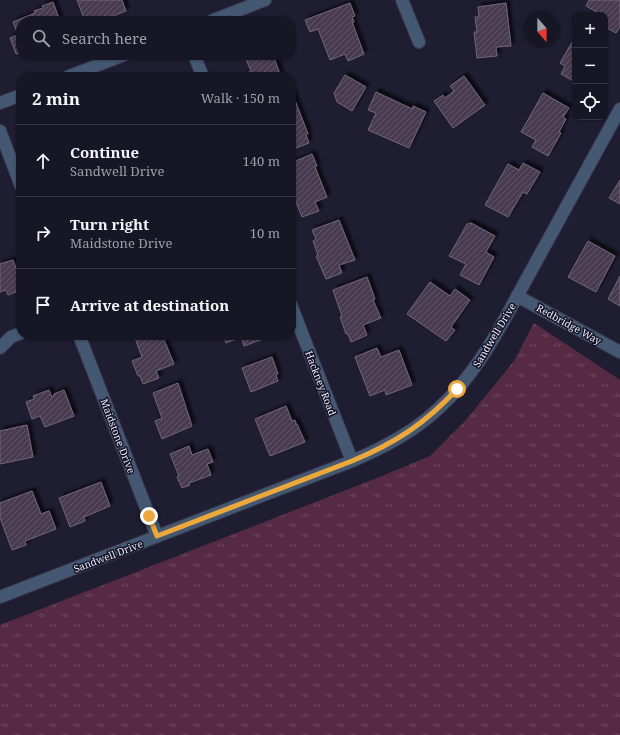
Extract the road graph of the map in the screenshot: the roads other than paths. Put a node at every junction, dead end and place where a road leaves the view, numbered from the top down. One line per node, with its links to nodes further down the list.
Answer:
1 (265, 0): 3 (street)
2 (402, 0): 4 (street)
3 (224, 16)
4 (419, 42)
5 (111, 60): 7 (street)
6 (196, 60): 8 (street)
7 (80, 72)
8 (201, 72)
9 (16, 97): 10 (street)
10 (0, 103)
11 (620, 109): 14 (street, Sandwell Drive)
12 (0, 131): 13 (street)
13 (16, 173)
14 (517, 296): 19 (street, Redbridge Way); 20 (street, Sandwell Drive)
15 (296, 318): 20 (street, Hackney Road)
16 (16, 334): 18 (street)
17 (81, 340): 21 (street, Maidstone Drive)
18 (0, 348)
19 (620, 352)
20 (352, 461): 21 (street, Sandwell Drive)
21 (157, 536): 22 (street, Sandwell Drive)
22 (0, 597)

